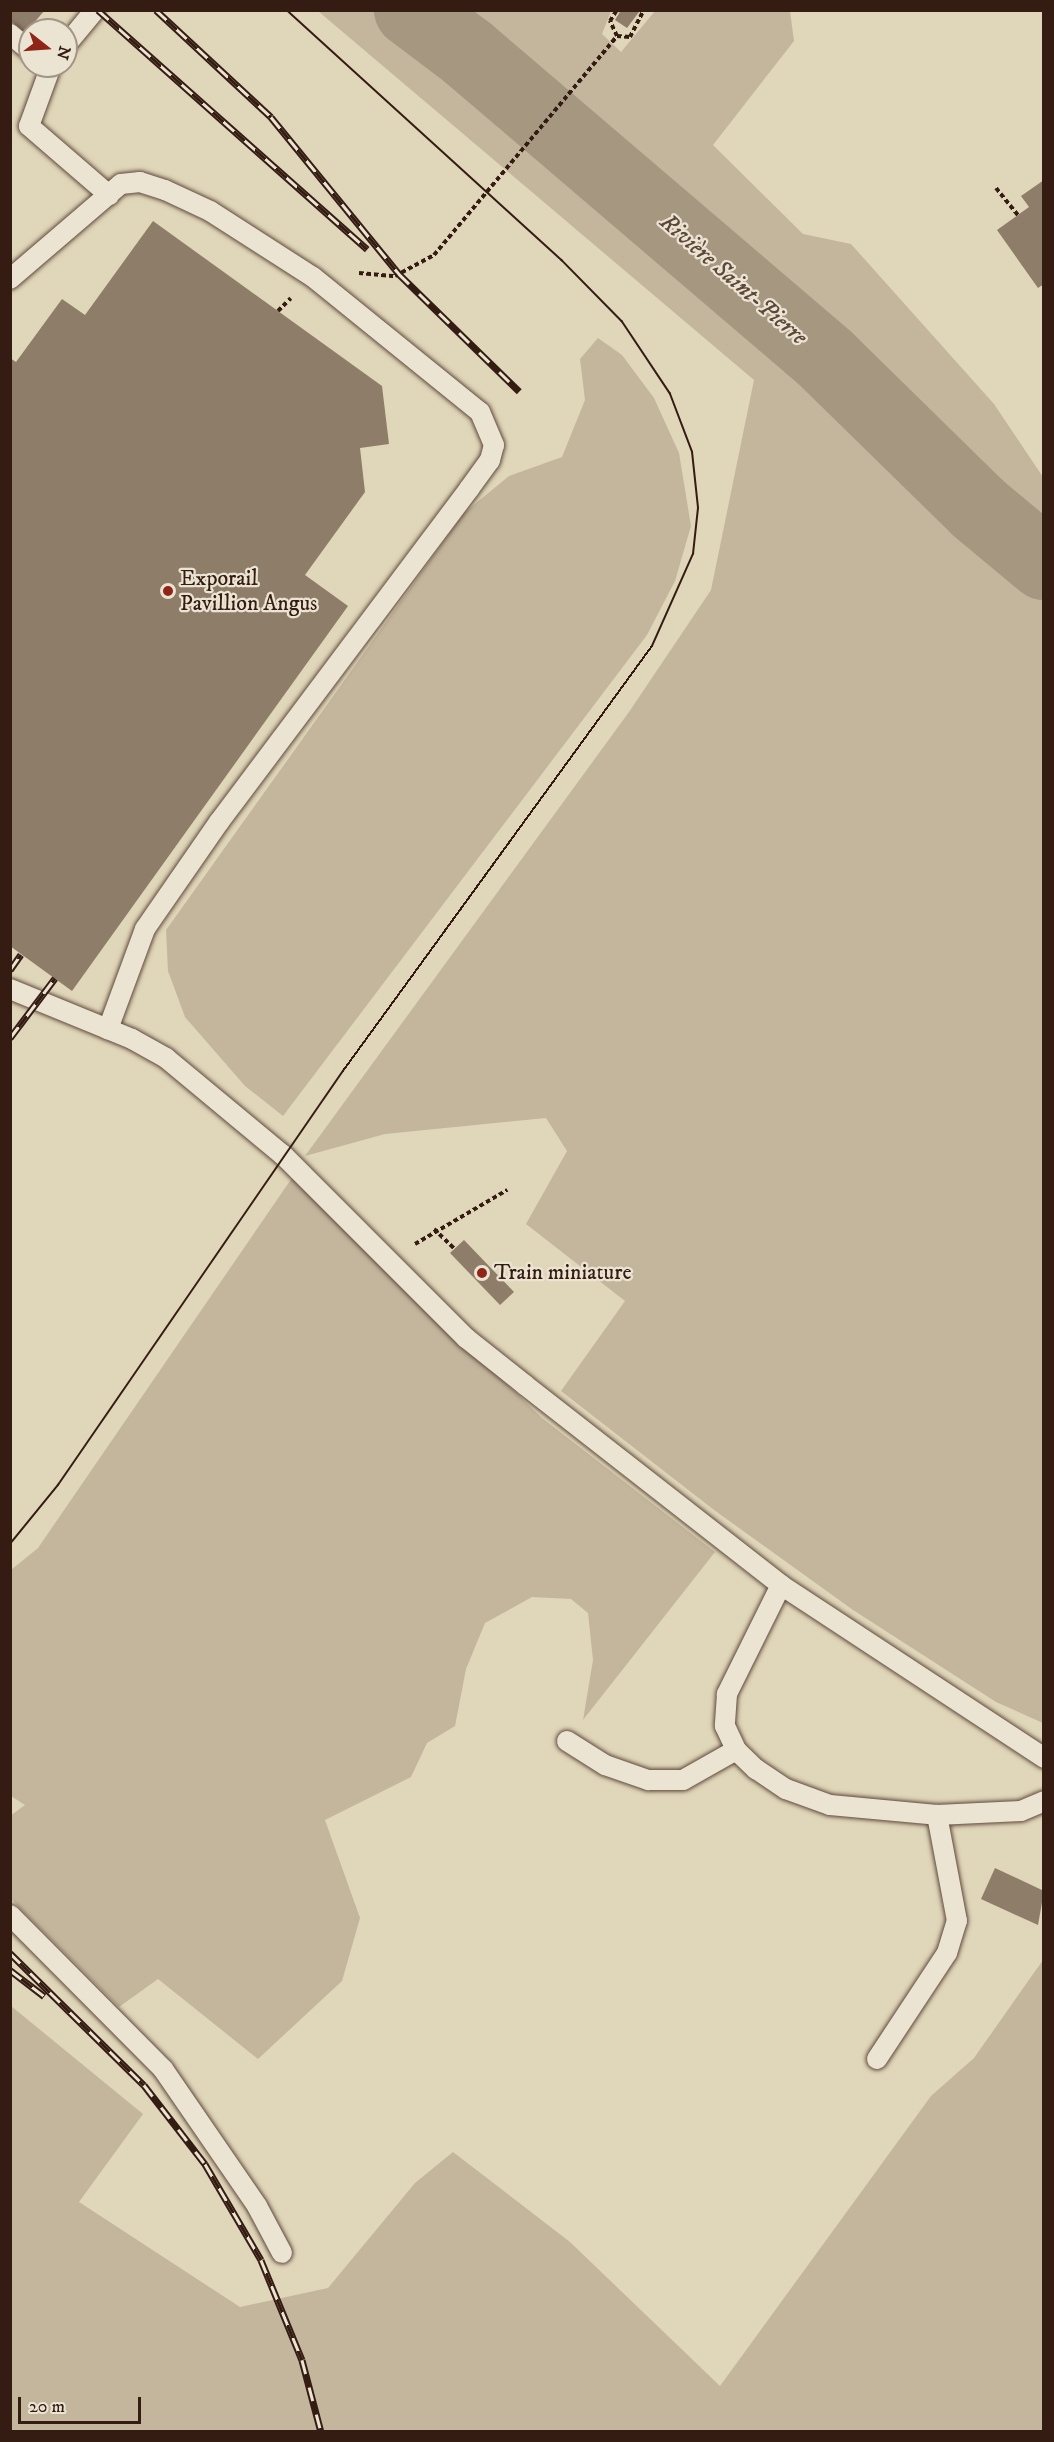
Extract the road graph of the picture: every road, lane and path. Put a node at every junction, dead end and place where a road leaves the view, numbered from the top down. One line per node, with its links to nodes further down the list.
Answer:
1 (94, 10): 4 (lane)
2 (617, 10): 5 (path)
3 (644, 10): 5 (path)
4 (78, 30)
5 (616, 36): 10 (path)
6 (46, 78): 8 (lane)
7 (996, 188): 9 (path)
8 (109, 195): 10 (lane); 11 (lane)
9 (1018, 215)
10 (313, 277): 13 (lane)
11 (10, 279)
12 (13, 995): 13 (lane)
13 (108, 1029): 17 (lane)
14 (507, 1190): 15 (path)
15 (434, 1229): 16 (path); 17 (path)
16 (455, 1249)
17 (392, 1265): 18 (lane)
18 (781, 1585): 20 (lane); 21 (lane)
19 (567, 1742): 20 (lane)
20 (736, 1750): 23 (lane)
21 (1044, 1758)
22 (1044, 1801): 23 (lane)
23 (937, 1815): 25 (lane)
24 (10, 1915): 26 (lane)
25 (877, 2059)
26 (282, 2253)

